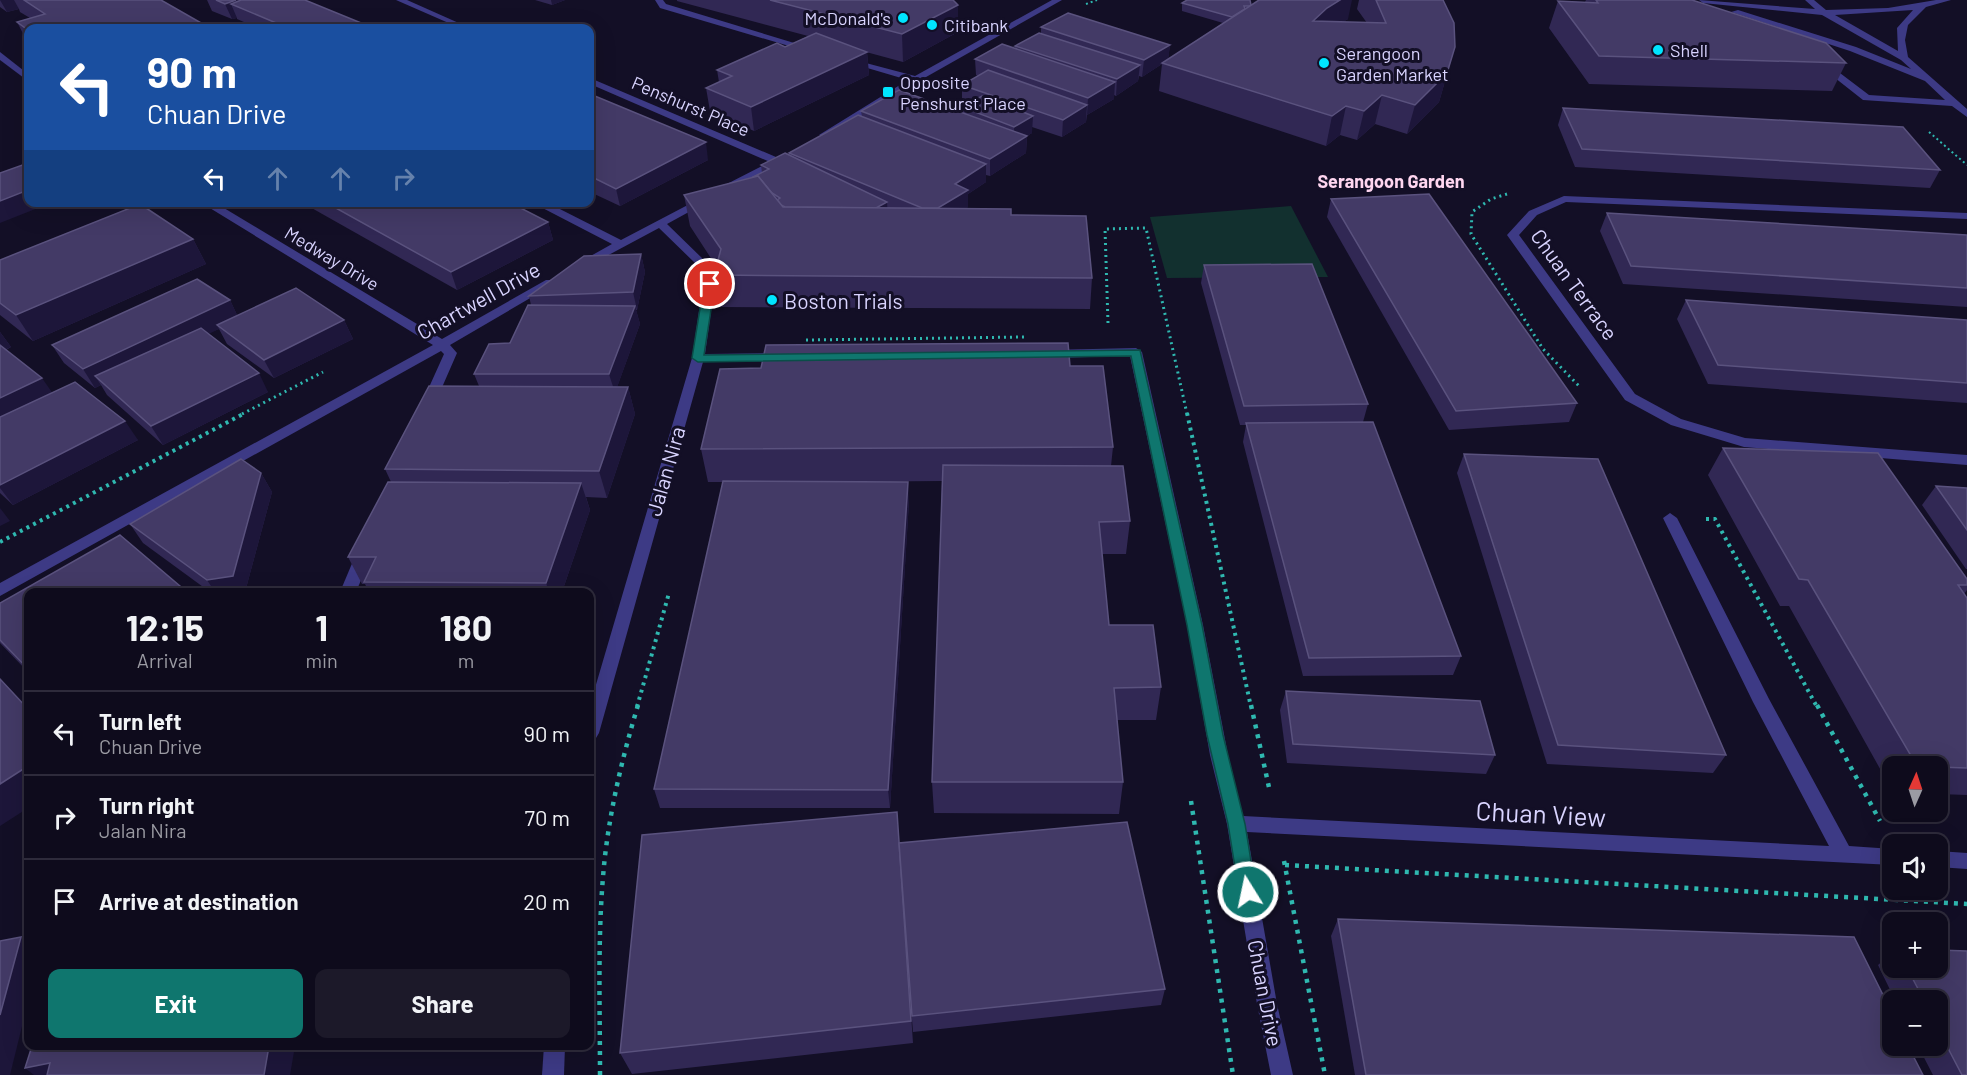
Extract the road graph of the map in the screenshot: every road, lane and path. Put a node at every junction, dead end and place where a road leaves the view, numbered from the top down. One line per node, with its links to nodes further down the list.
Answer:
1 (400, 0): 12 (street)
2 (659, 0): 13 (street)
3 (1042, 0): 10 (street)
4 (1058, 0): 10 (street)
5 (1697, 0): 20 (street)
6 (1703, 0): 11 (street)
7 (1811, 0): 11 (street)
8 (1947, 0): 9 (street)
9 (1922, 7): 11 (street); 16 (street)
10 (1039, 11): 19 (street)
11 (1823, 12): 16 (street)
12 (457, 24)
13 (820, 52)
14 (0, 55): 18 (street)
15 (842, 58): 19 (street)
16 (1904, 58): 20 (street)
17 (1814, 65): 22 (street)
18 (24, 75)
19 (916, 79): 24 (street)
20 (1927, 79): 22 (street)
21 (594, 83): 26 (street, Penshurst Place)
22 (1955, 103): 23 (street)
23 (1967, 114)
24 (819, 138)
25 (790, 155): 26 (street, Chartwell Drive)
26 (779, 162): 31 (street, Chartwell Drive)
27 (1511, 193): 41 (path)
28 (213, 207): 36 (street, Medway Drive)
29 (546, 207): 33 (street)
30 (1967, 216): 43 (street, Chuan Terrace)
31 (660, 223): 33 (street, Chartwell Drive); 40 (street, Jalan Nira)
32 (1124, 230): 37 (path)
33 (621, 244): 36 (street, Chartwell Drive)
34 (1025, 337): 35 (path)
35 (799, 340)
36 (441, 344): 42 (street); 47 (street, Chartwell Drive)
37 (1109, 353): 38 (street, Chuan Drive); 50 (street, Chuan Drive)
38 (1038, 354)
39 (798, 357): 40 (street)
40 (698, 358): 49 (street, Jalan Nira)
41 (1583, 390)
42 (423, 418)
43 (1967, 460)
44 (1670, 518): 51 (path); 52 (street)
45 (371, 538): 46 (street)
46 (350, 588)
47 (0, 590)
48 (670, 590): 60 (path)
49 (594, 719)
50 (1236, 824): 52 (street, Chuan View); 61 (street, Chuan Drive)
51 (1884, 829)
52 (1844, 854): 53 (street, Chuan View)
53 (1882, 856)
54 (1948, 860): 55 (street)
55 (1967, 861)
56 (1284, 865): 57 (path)
57 (1967, 904)
58 (555, 1050): 59 (street)
59 (553, 1075)
60 (600, 1075)
61 (1282, 1075)

